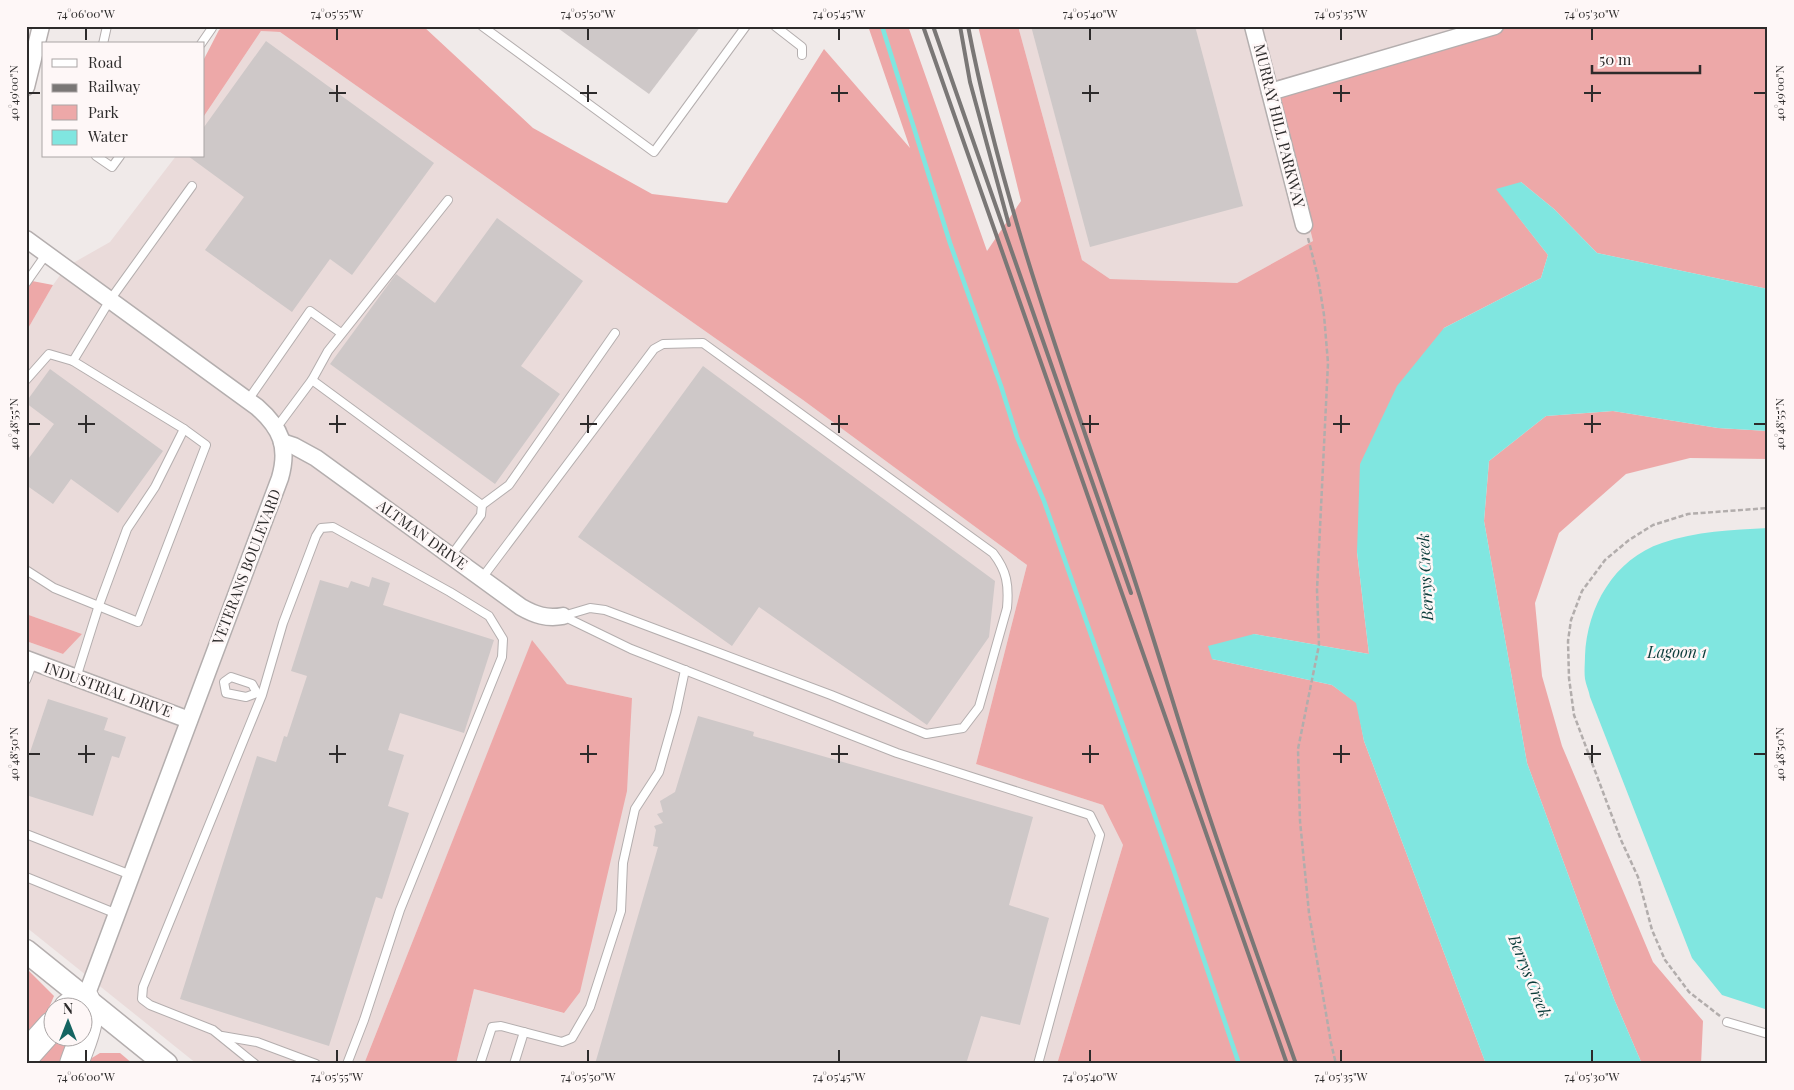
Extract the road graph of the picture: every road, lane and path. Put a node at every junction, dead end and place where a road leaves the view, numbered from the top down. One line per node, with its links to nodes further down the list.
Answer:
1 (41, 26): 12 (street)
2 (107, 26): 9 (lane)
3 (482, 26): 4 (lane)
4 (746, 26)
5 (775, 26): 11 (lane)
6 (1253, 26): 13 (street, MURRAY HILL PARKWAY)
7 (1495, 26): 13 (street)
8 (214, 27): 10 (lane)
9 (103, 42)
10 (203, 42)
11 (802, 55)
12 (26, 86)
13 (1270, 92): 18 (street, MURRAY HILL PARKWAY)
14 (99, 158): 15 (lane)
15 (119, 158)
16 (192, 186): 22 (lane)
17 (448, 200): 23 (lane)
18 (1304, 225): 69 (path)
19 (26, 239): 20 (street)
20 (47, 253): 21 (lane); 22 (street)
21 (26, 283)
22 (110, 300): 25 (lane); 28 (street)
23 (341, 333): 27 (lane); 28 (lane)
24 (615, 333): 31 (lane)
25 (73, 361): 26 (lane); 29 (lane)
26 (26, 380)
27 (312, 380): 30 (lane); 31 (lane)
28 (248, 400): 30 (street)
29 (184, 429): 36 (lane); 36 (lane)
30 (280, 435): 33 (street, ALTMAN DRIVE); 40 (street, VETERANS BOULEVARD)
31 (482, 505): 33 (lane)
32 (1768, 508): 54 (path)
33 (450, 556): 35 (street, ALTMAN DRIVE)
34 (26, 570): 36 (lane)
35 (482, 578): 37 (street, ALTMAN DRIVE); 37 (lane)
36 (98, 606): 41 (lane)
37 (563, 616): 39 (lane)
38 (30, 661): 41 (street, INDUSTRIAL DRIVE); 42 (lane)
39 (685, 670): 55 (lane); 68 (lane)
40 (206, 675): 43 (lane); 45 (street, VETERANS BOULEVARD)
41 (76, 678): 45 (street, INDUSTRIAL DRIVE)
42 (26, 680)
43 (224, 682): 44 (lane); 44 (lane)
44 (260, 694): 57 (lane); 65 (lane)
45 (189, 720): 47 (street, VETERANS BOULEVARD)
46 (26, 834): 47 (lane)
47 (131, 875): 49 (street, VETERANS BOULEVARD)
48 (26, 876): 49 (lane)
49 (117, 914): 52 (street, VETERANS BOULEVARD)
50 (26, 951): 51 (street)
51 (71, 998)
52 (78, 998)
53 (92, 1014): 62 (street)
54 (1727, 1022): 56 (lane)
55 (524, 1032): 66 (lane); 67 (lane)
56 (1768, 1034)
57 (222, 1036): 63 (lane); 64 (lane)
58 (42, 1037): 60 (highway)
59 (79, 1048): 61 (highway)
60 (26, 1055)
61 (74, 1064)
62 (166, 1064)
63 (255, 1064)
64 (316, 1064)
65 (347, 1064)
66 (480, 1064)
67 (514, 1064)
68 (1038, 1064)
69 (1336, 1064)

